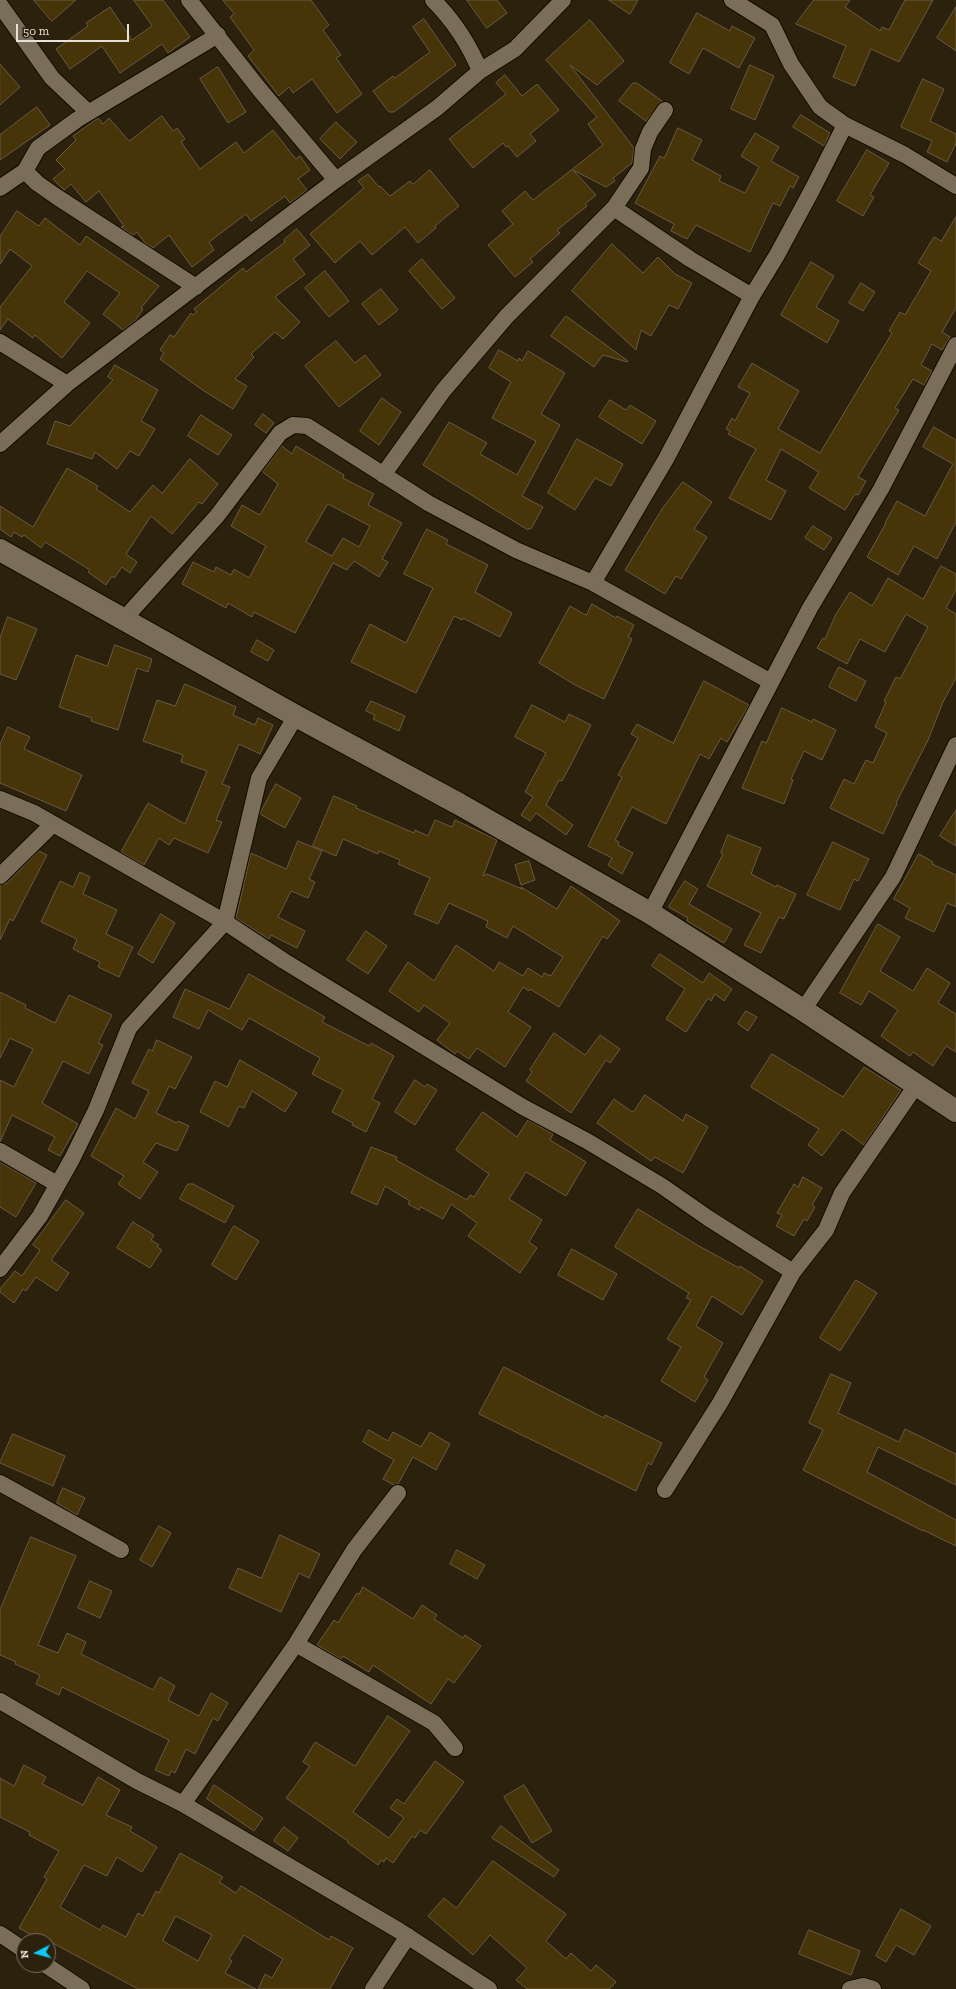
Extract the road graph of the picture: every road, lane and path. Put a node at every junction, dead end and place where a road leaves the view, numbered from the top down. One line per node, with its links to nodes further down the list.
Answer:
1 (189, 0): 6 (street)
2 (433, 0): 7 (street)
3 (563, 0): 7 (street)
4 (732, 0): 10 (street)
5 (0, 5): 9 (street)
6 (218, 35): 9 (street); 12 (street)
7 (480, 70): 12 (street)
8 (665, 110): 15 (street)
9 (88, 112): 11 (street)
10 (845, 125): 13 (street); 17 (street)
11 (24, 171): 14 (street); 16 (street)
12 (336, 180): 16 (street)
13 (956, 186)
14 (0, 188)
15 (614, 208): 17 (street); 22 (street)
16 (196, 287): 20 (street)
17 (752, 296): 24 (street)
18 (0, 342): 20 (street)
19 (956, 346): 26 (street)
20 (68, 384): 21 (street)
21 (0, 444)
22 (382, 475): 24 (street); 25 (street)
23 (0, 550): 25 (street)
24 (593, 583): 26 (street)
25 (124, 619): 27 (street)
26 (771, 682): 33 (street)
27 (296, 716): 33 (street); 34 (street)
28 (956, 745): 29 (street)
29 (951, 771): 35 (street)
30 (0, 799): 31 (street)
31 (53, 824): 32 (street); 34 (street)
32 (0, 876)
33 (650, 913): 35 (street)
34 (225, 922): 39 (street); 41 (street)
35 (803, 1010): 36 (street)
36 (917, 1084): 37 (street); 41 (street)
37 (956, 1111)
38 (0, 1151): 39 (street)
39 (57, 1184): 40 (street)
40 (0, 1269)
41 (793, 1272): 43 (street)
42 (0, 1483): 45 (street)
43 (665, 1490)
44 (398, 1493): 46 (street)
45 (121, 1550)
46 (296, 1644): 48 (street); 49 (street)
47 (2, 1707): 49 (street)
48 (456, 1748)
49 (183, 1804): 51 (street)
50 (0, 1934): 52 (street)
51 (408, 1936): 55 (street); 56 (street)
52 (16, 1945)
53 (56, 1972): 54 (street)
54 (82, 1989)
55 (373, 1989)
56 (488, 1989)
57 (850, 1989): 58 (street)
58 (873, 1989)

